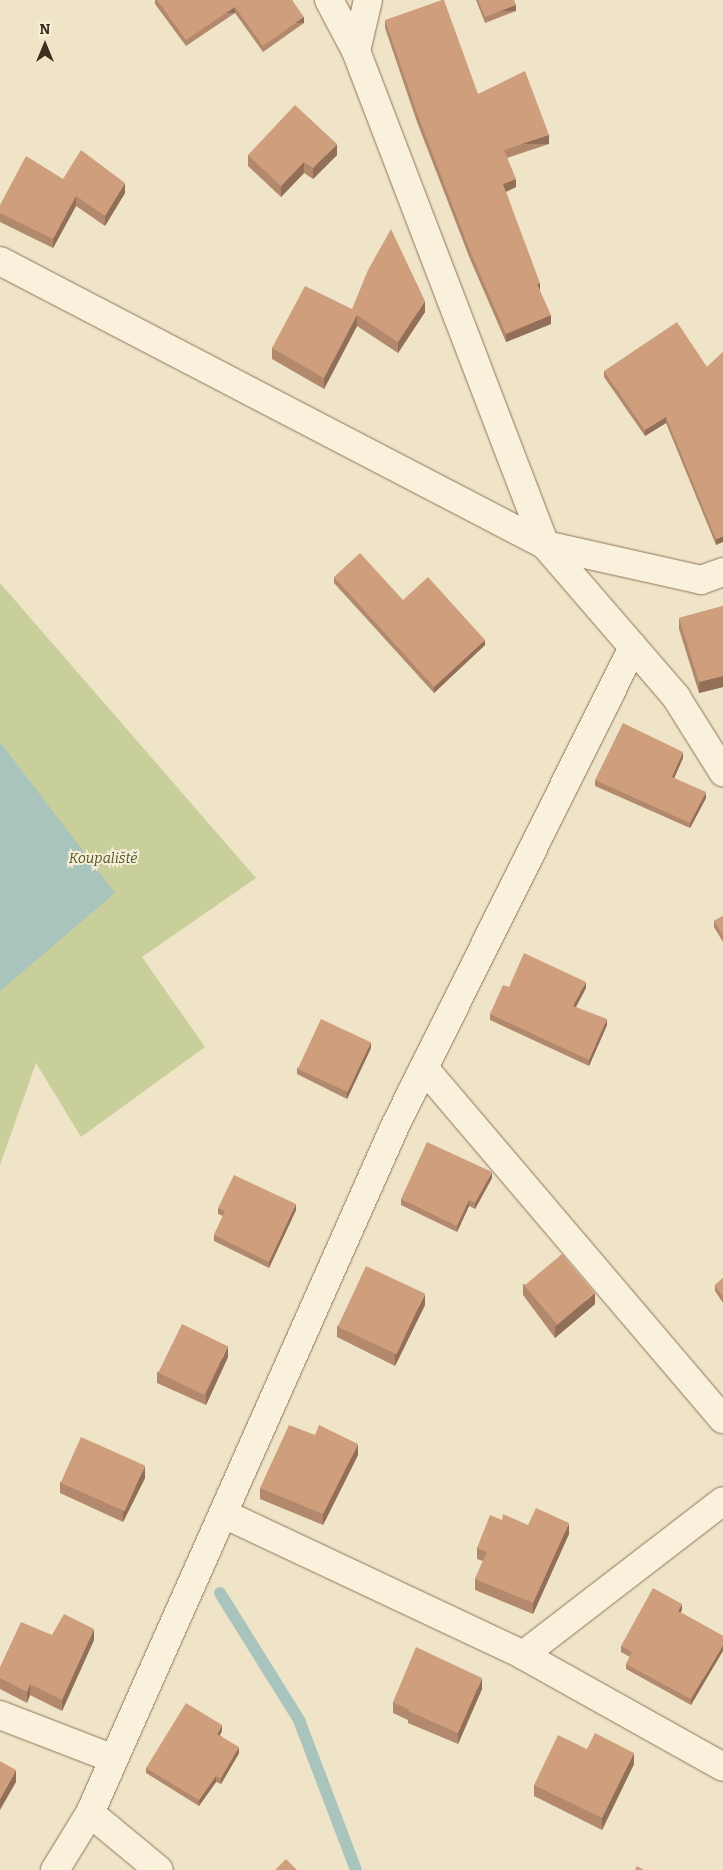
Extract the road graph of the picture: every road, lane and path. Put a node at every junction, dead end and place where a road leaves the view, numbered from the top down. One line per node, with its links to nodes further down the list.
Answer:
1 (329, 0): 3 (street)
2 (368, 0): 3 (street)
3 (356, 51): 5 (street)
4 (0, 261): 5 (street)
5 (545, 545): 6 (street); 7 (street)
6 (723, 572)
7 (633, 647): 8 (street); 9 (street)
8 (723, 772)
9 (424, 1068): 10 (street); 12 (street)
10 (723, 1419)
11 (723, 1501): 13 (street)
12 (224, 1514): 13 (street); 15 (street)
13 (523, 1655): 16 (street)
14 (0, 1715): 15 (street)
15 (114, 1759): 17 (street)
16 (723, 1767)
17 (90, 1813): 18 (street); 19 (street)
18 (55, 1870)
19 (159, 1870)

